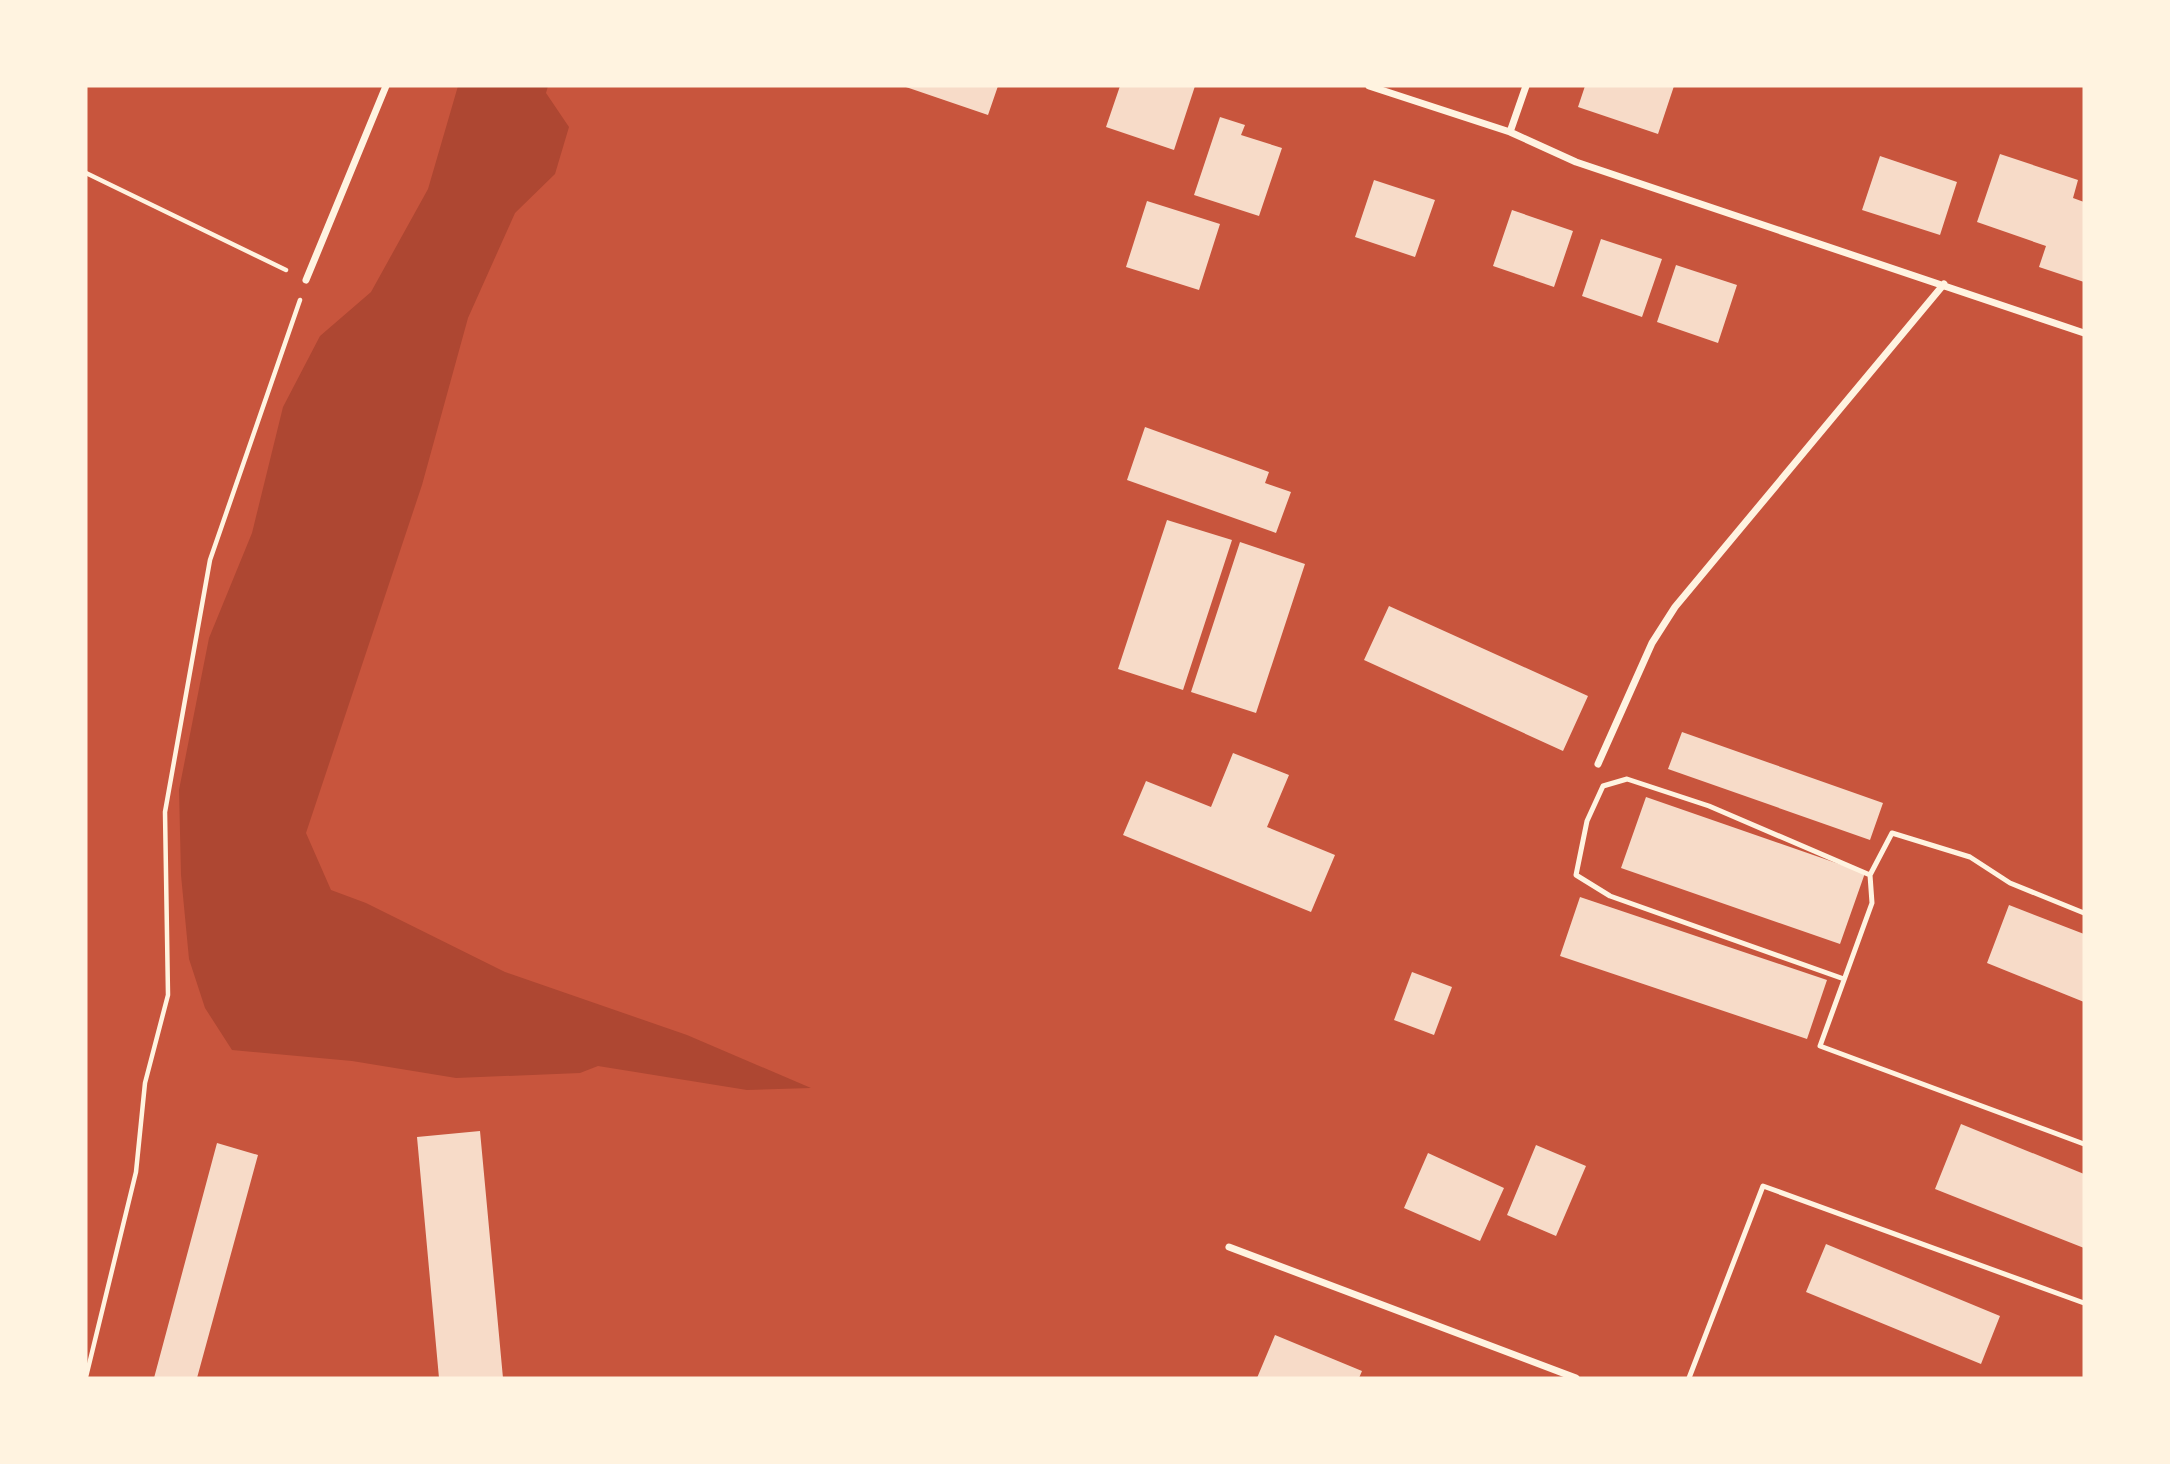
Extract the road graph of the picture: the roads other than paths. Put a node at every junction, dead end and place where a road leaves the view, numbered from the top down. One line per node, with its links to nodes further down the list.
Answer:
1 (386, 86): 5 (street)
2 (1369, 86): 4 (street)
3 (1526, 86): 4 (street)
4 (1510, 132): 6 (street)
5 (306, 280)
6 (1944, 284): 7 (street); 8 (street)
7 (2084, 333)
8 (1598, 764)
9 (1870, 875): 10 (lane); 11 (lane); 11 (lane)
10 (2084, 913)
11 (1844, 979): 12 (lane)
12 (2084, 1144)
13 (1229, 1247): 15 (street)
14 (2084, 1303): 16 (lane)
15 (1576, 1378)
16 (1689, 1378)

